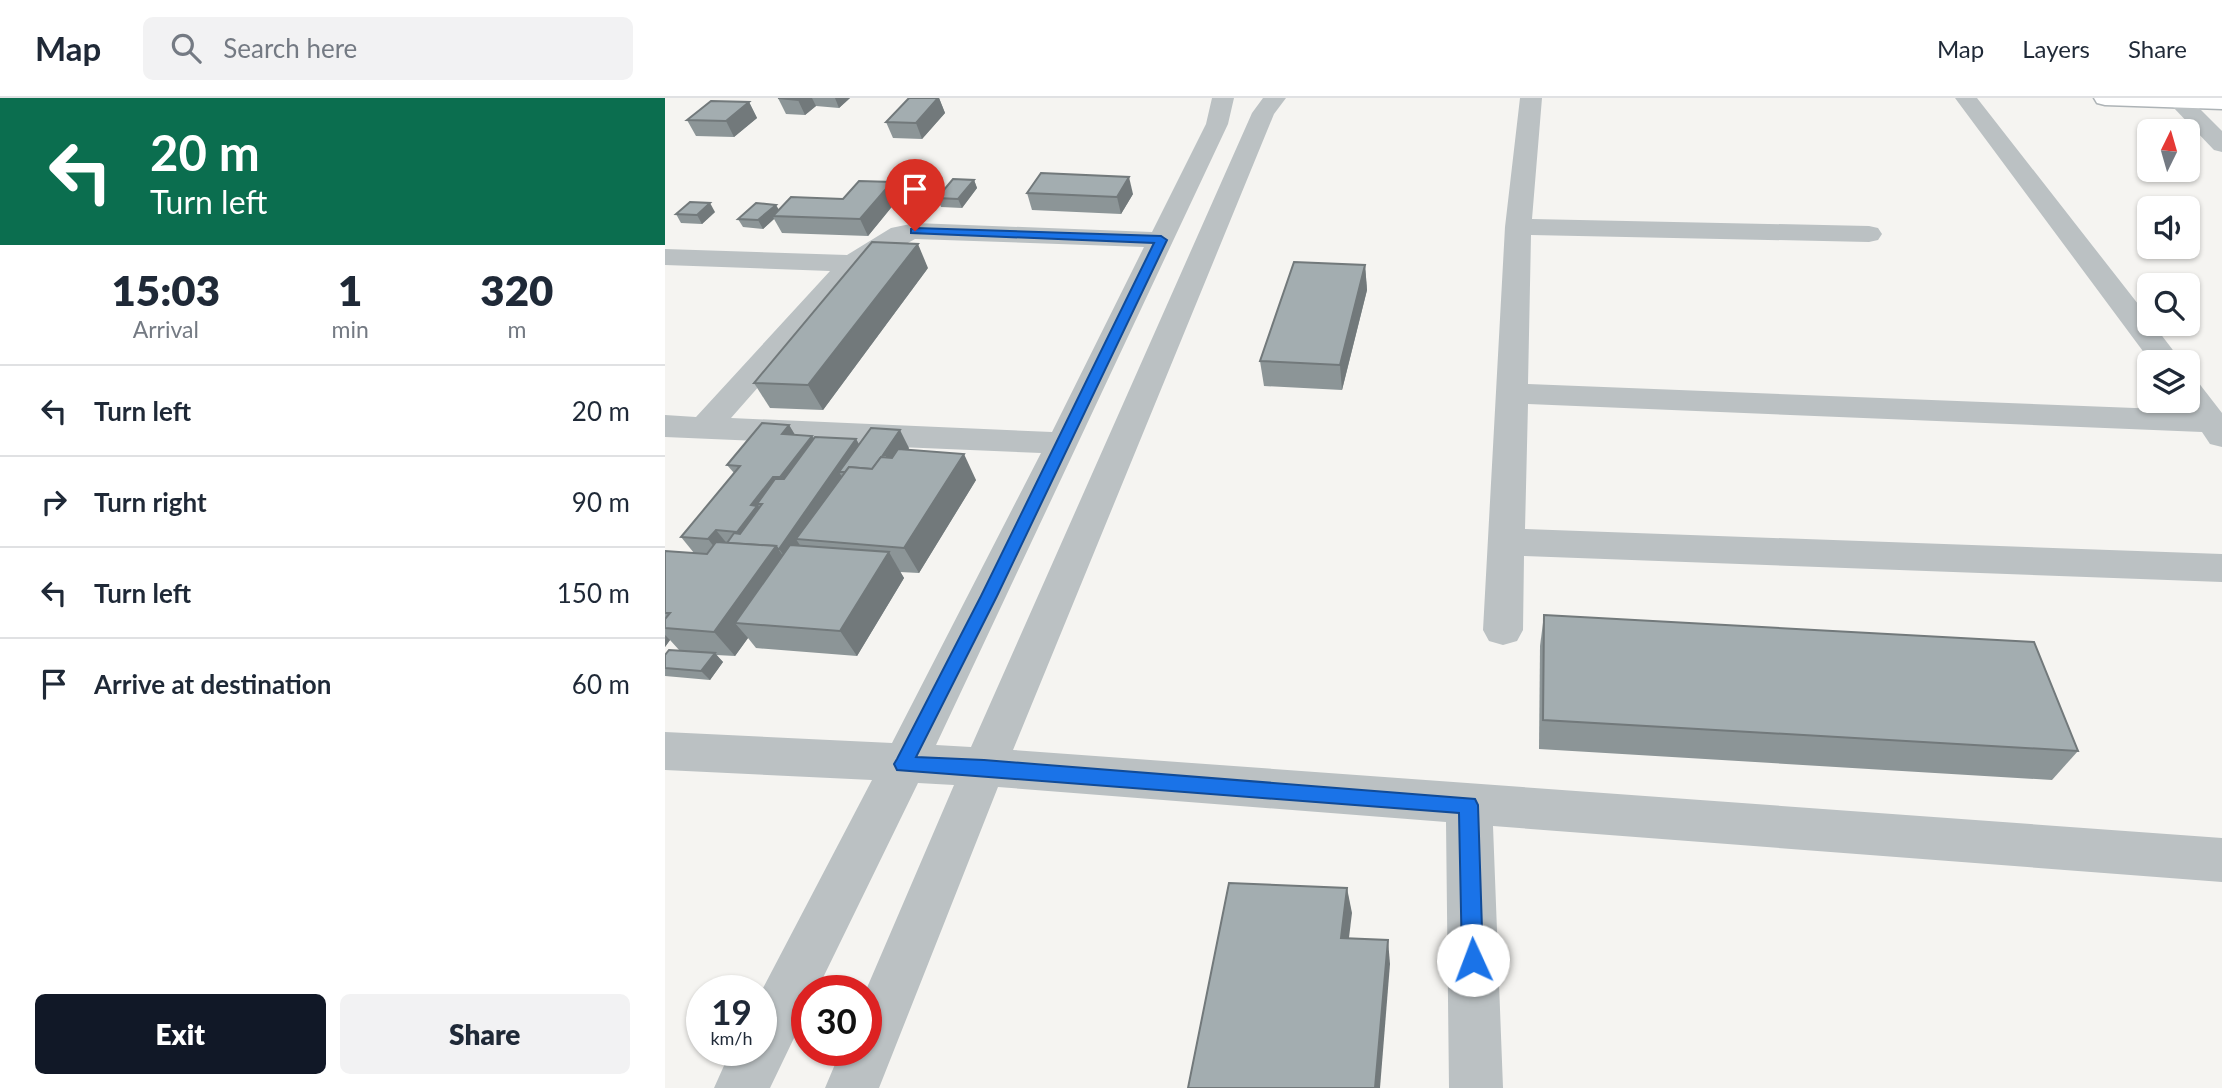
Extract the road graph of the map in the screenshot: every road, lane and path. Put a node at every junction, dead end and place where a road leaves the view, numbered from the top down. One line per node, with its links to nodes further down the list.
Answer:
1 (1223, 98): 11 (street)
2 (1275, 98): 26 (street)
3 (1531, 98): 9 (street)
4 (1966, 98): 14 (street)
5 (2105, 98): 6 (main road)
6 (2180, 101): 7 (main road); 8 (street)
7 (2222, 102)
8 (2222, 145)
9 (1518, 227): 10 (street); 15 (street)
10 (1869, 234)
11 (1161, 240): 13 (street); 20 (street)
12 (665, 257): 13 (street)
13 (852, 263): 18 (street)
14 (2159, 350)
15 (1511, 393): 19 (street); 21 (street)
16 (2200, 405): 19 (street)
17 (665, 426): 18 (street)
18 (704, 428): 20 (street)
19 (2218, 429)
20 (1062, 443): 25 (street)
21 (1506, 542): 22 (street); 23 (street)
22 (2222, 568)
23 (1503, 631)
24 (665, 751): 25 (street)
25 (903, 764): 26 (street); 29 (street)
26 (984, 768): 27 (street); 32 (street)
27 (1469, 805): 28 (street); 33 (street)
28 (2210, 865)
29 (777, 1014)
30 (751, 1066): 31 (street)
31 (741, 1088)
32 (852, 1088)
33 (1476, 1088)

